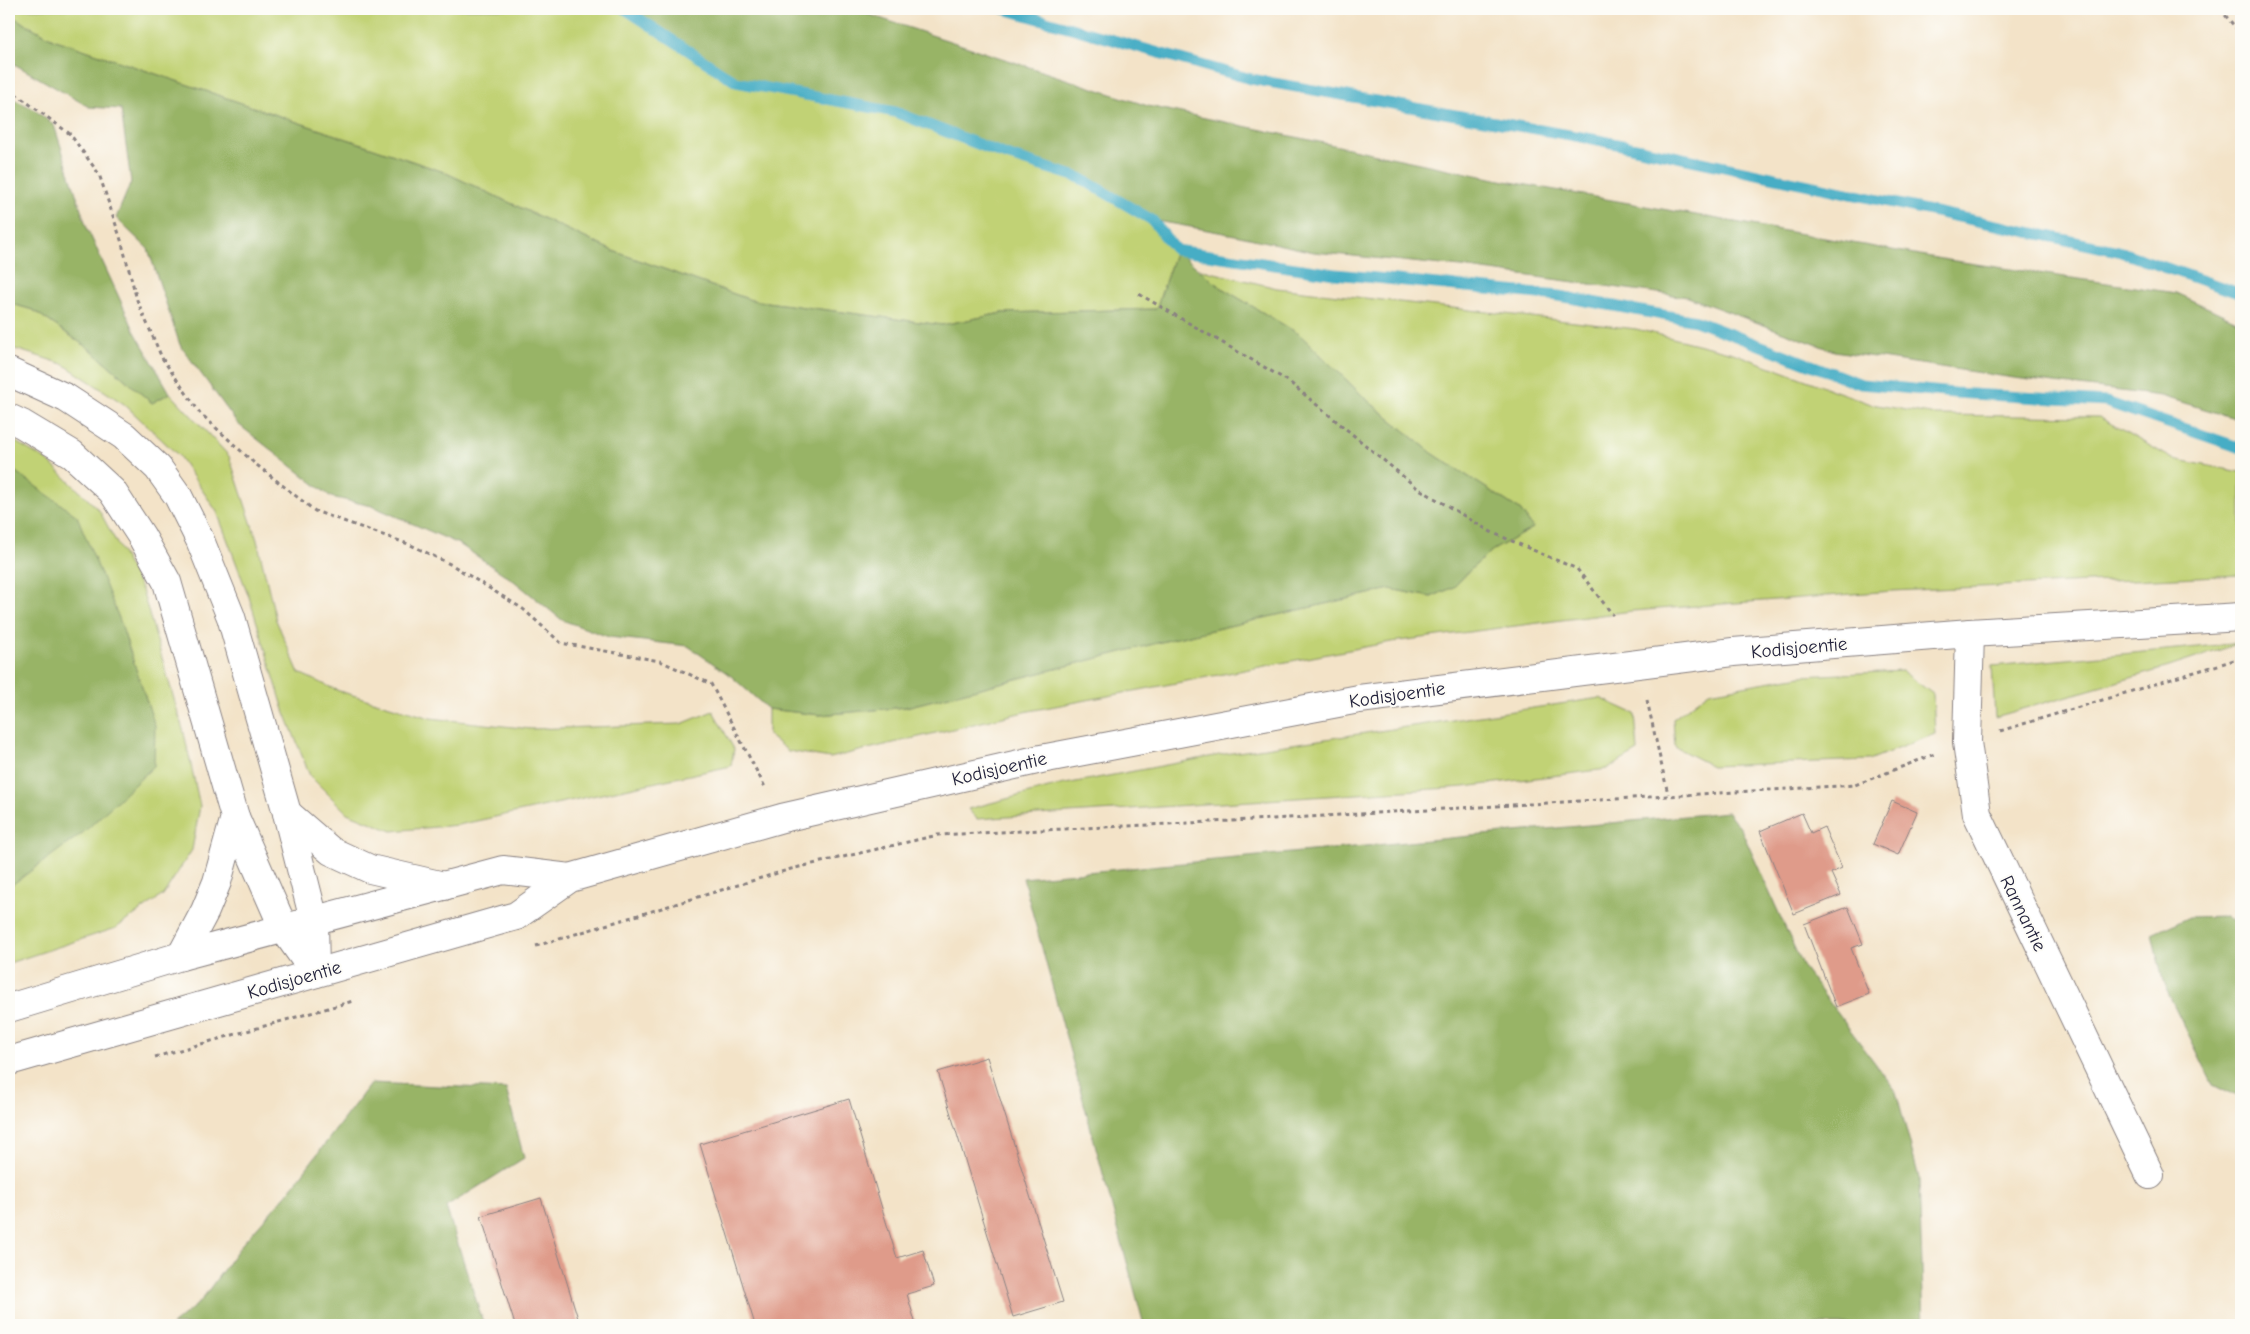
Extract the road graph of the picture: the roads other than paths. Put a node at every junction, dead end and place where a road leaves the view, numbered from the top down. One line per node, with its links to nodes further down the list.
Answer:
1 (9, 372): 5 (main road)
2 (9, 418): 6 (main road)
3 (2241, 617): 4 (main road, Kodisjoentie)
4 (1970, 633): 7 (main road, Kodisjoentie); 15 (main road, Rannantie)
5 (287, 813): 8 (main road); 9 (main road)
6 (235, 817): 10 (main road); 11 (main road)
7 (570, 878): 8 (main road, Kodisjoentie); 12 (main road, Kodisjoentie)
8 (444, 886): 9 (main road, Kodisjoentie)
9 (314, 920): 10 (main road, Kodisjoentie); 12 (main road)
10 (284, 929): 11 (main road, Kodisjoentie); 12 (main road)
11 (181, 956): 13 (main road, Kodisjoentie)
12 (315, 973): 14 (main road, Kodisjoentie)
13 (9, 1008)
14 (9, 1061)
15 (2150, 1176)

